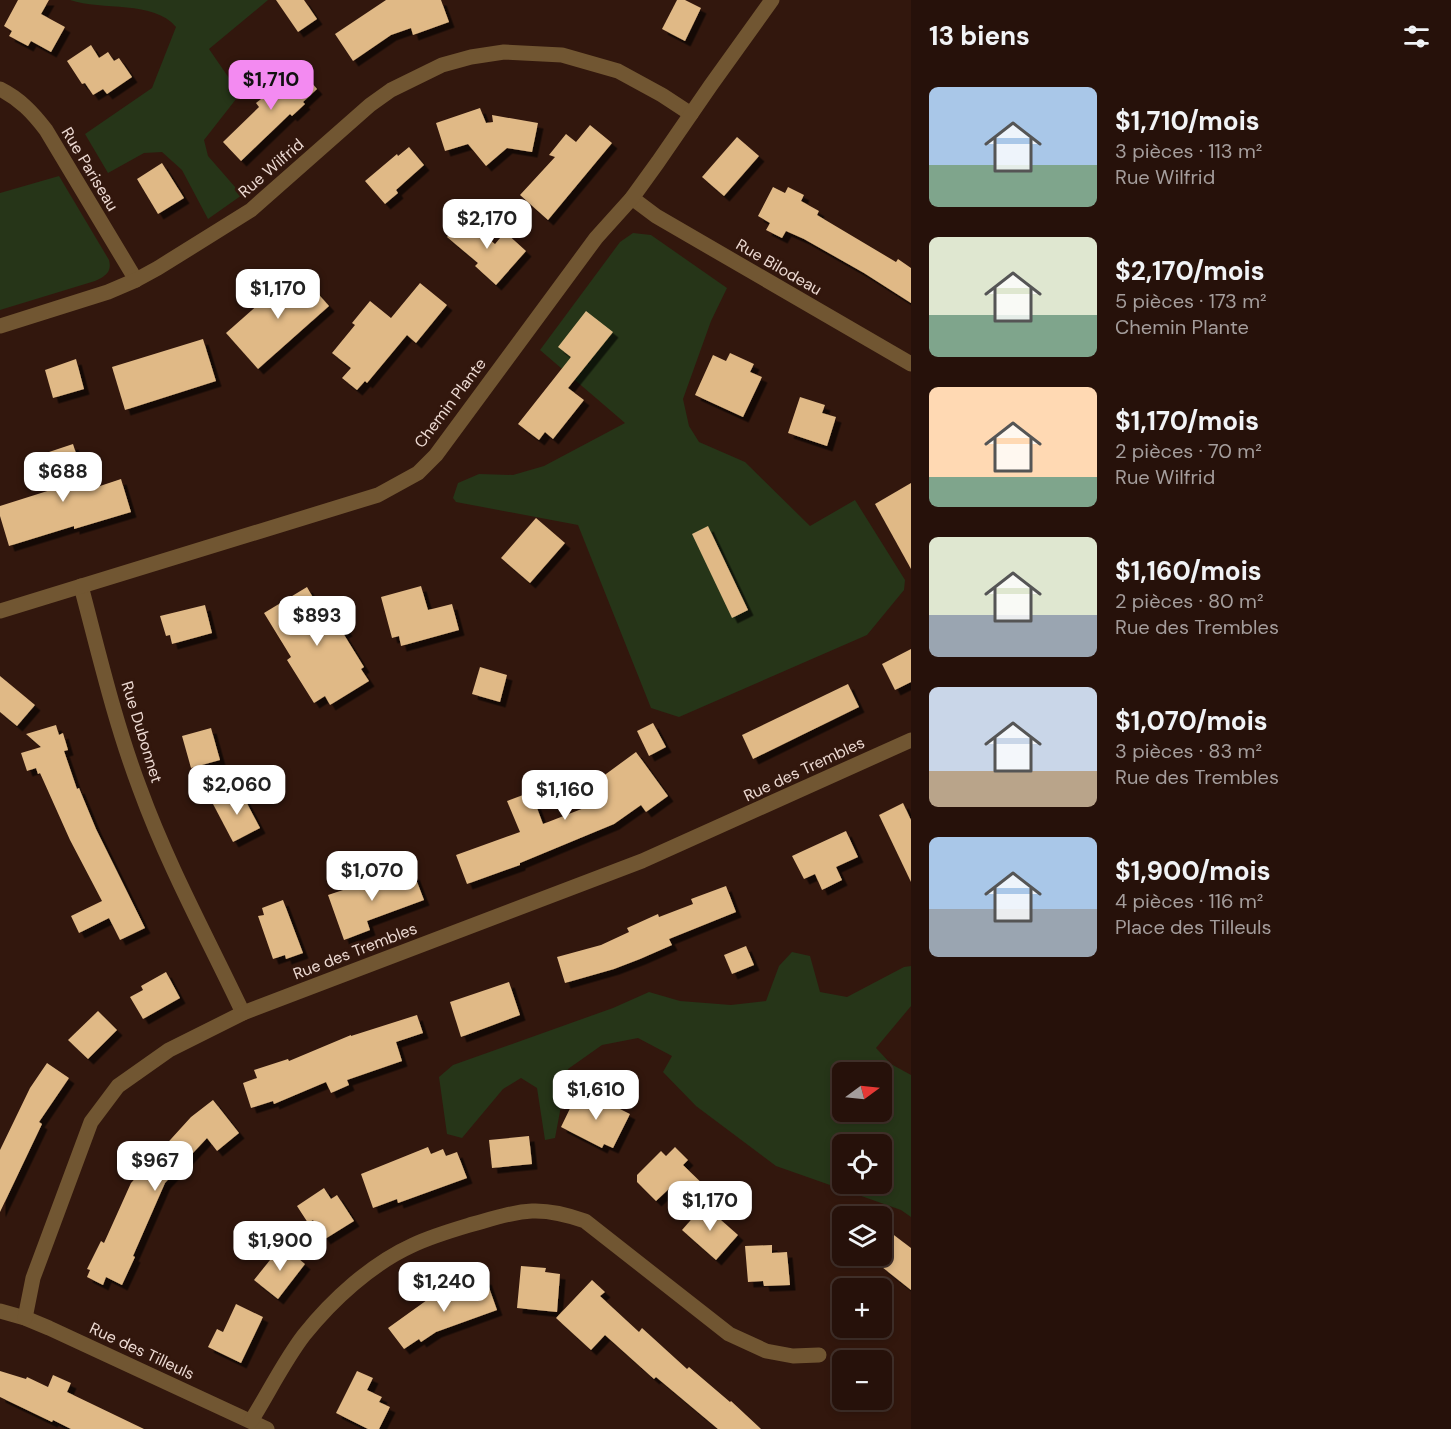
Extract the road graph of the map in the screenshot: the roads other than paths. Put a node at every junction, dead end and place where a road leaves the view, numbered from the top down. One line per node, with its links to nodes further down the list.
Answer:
1 (772, 0): 3 (street, Chemin Plante)
2 (0, 89): 5 (street, Rue Pariseau)
3 (692, 114): 4 (street, Chemin Plante); 5 (street, Rue Wilfrid)
4 (632, 198): 7 (street, Rue Bilodeau); 8 (street, Chemin Plante)
5 (136, 280): 6 (street, Rue Wilfrid)
6 (0, 326)
7 (911, 364)
8 (81, 586): 9 (street, Chemin Plante); 11 (street, Rue Dubonnet)
9 (0, 611)
10 (911, 740): 11 (street, Rue des Trembles)
11 (243, 1013): 13 (street, Rue des Trembles)
12 (0, 1311): 13 (street, Rue des Tilleuls)
13 (25, 1318): 15 (street, Rue des Tilleuls)
14 (819, 1355): 15 (street)
15 (251, 1421): 16 (street, Rue des Tilleuls)
16 (267, 1429)

